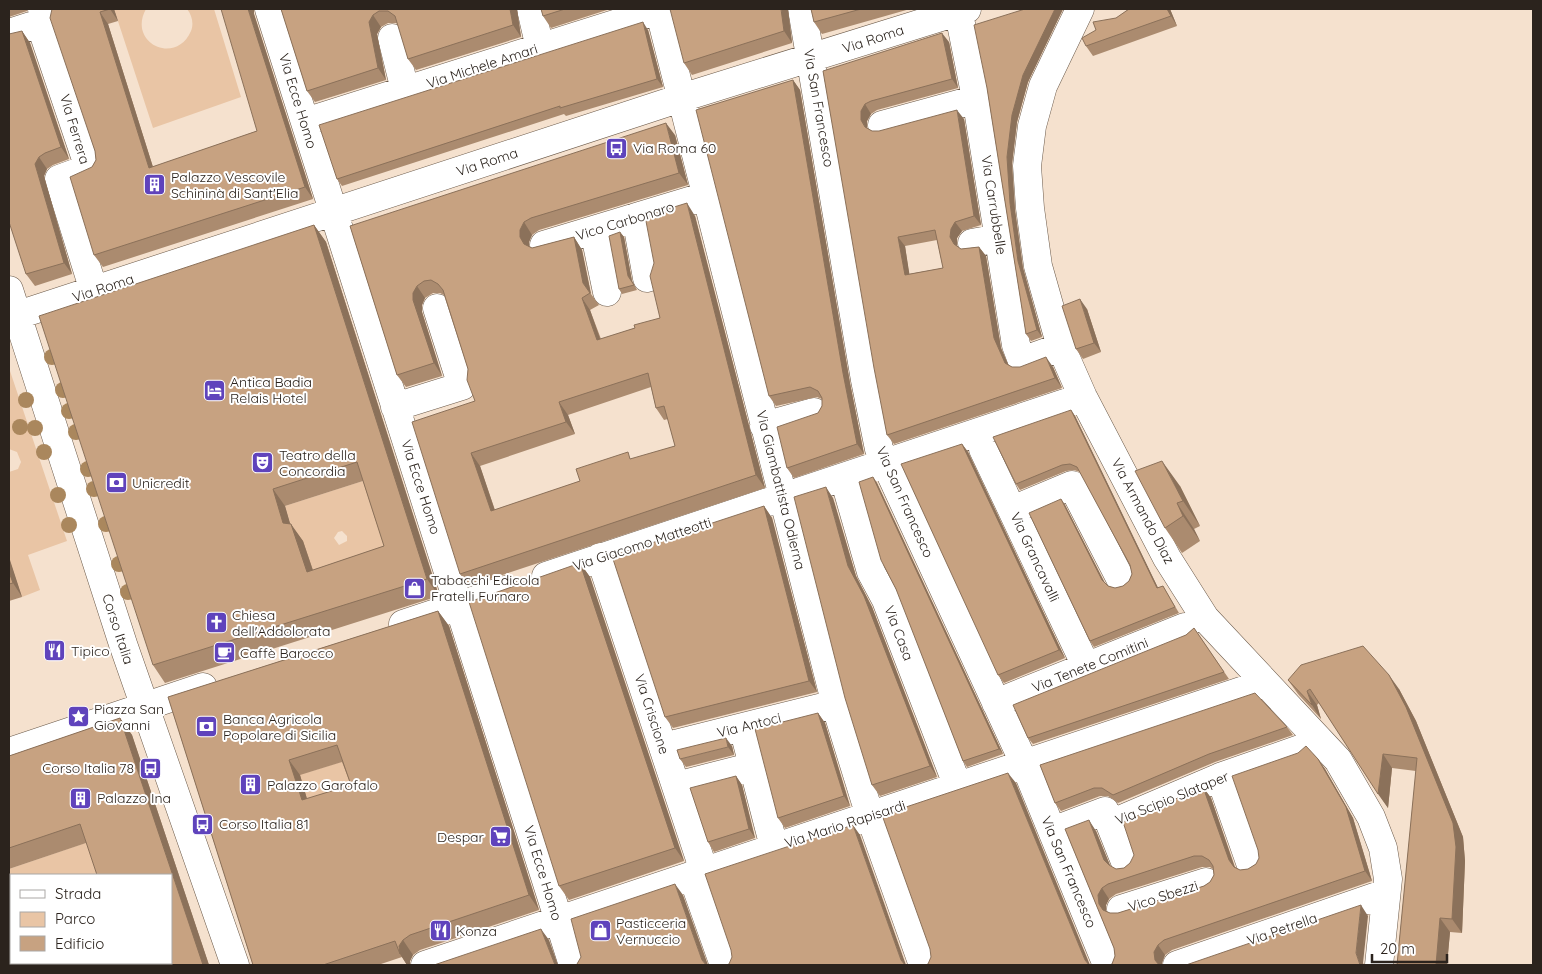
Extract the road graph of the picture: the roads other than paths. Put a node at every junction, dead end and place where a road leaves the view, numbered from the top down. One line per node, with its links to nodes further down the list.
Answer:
1 (269, 9): 15 (street, Via Ecce Homo)
2 (531, 9): 10 (street)
3 (659, 9): 10 (street, Via Michele Amari); 13 (street, Via Giambattista Odierna)
4 (802, 9): 11 (street, Via San Francesco)
5 (1080, 9): 30 (street, Via Armando Diaz)
6 (961, 10): 11 (street, Via Roma); 14 (street, Via Carrubbelle)
7 (41, 16): 8 (street); 26 (street, Via Ferrera)
8 (9, 33)
9 (392, 38): 12 (street)
10 (540, 48): 12 (street, Via Michele Amari)
11 (810, 60): 13 (street, Via Roma); 36 (street, Via San Francesco)
12 (406, 90): 15 (street, Via Michele Amari)
13 (681, 98): 17 (street, Via Giambattista Odierna); 18 (street, Via Roma)
14 (976, 99): 16 (street); 21 (street, Via Carrubbelle)
15 (305, 122): 18 (street, Via Ecce Homo)
16 (882, 125)
17 (706, 196): 19 (street, Vico Carbonaro); 34 (street, Via Giambattista Odierna)
18 (333, 212): 26 (street, Via Roma); 32 (street, Via Ecce Homo)
19 (636, 217): 20 (street, Vico Carbonaro); 24 (street)
20 (594, 230): 23 (street, Vico Carbonaro); 27 (street)
21 (999, 238): 22 (street); 30 (street, Via Carrubbelle)
22 (972, 243)
23 (544, 245)
24 (647, 278)
25 (9, 290): 29 (street, Corso Italia)
26 (94, 291): 29 (street, Via Roma)
27 (606, 292)
28 (437, 308): 32 (street)
29 (13, 317): 50 (street, Corso Italia)
30 (1061, 347): 31 (street, Via Armando Diaz)
31 (1083, 397): 36 (street, Via Giacomo Matteotti); 47 (street, Via Armando Diaz)
32 (395, 407): 42 (street, Via Ecce Homo)
33 (814, 412): 34 (street)
34 (764, 426): 38 (street, Via Giambattista Odierna)
35 (983, 449): 39 (street, Via Grancavalli)
36 (886, 464): 37 (street, Via Giacomo Matteotti); 48 (street, Via San Francesco)
37 (844, 478): 38 (street, Via Giacomo Matteotti); 59 (street, Via Casa)
38 (783, 498): 40 (street, Via Giacomo Matteotti); 49 (street, Via Giambattista Odierna)
39 (1012, 510): 41 (street); 45 (street, Via Grancavalli)
40 (600, 557): 42 (street, Via Giacomo Matteotti); 52 (street, Via Criscione)
41 (1120, 578)
42 (459, 606): 44 (street, Via Giacomo Matteotti); 70 (street, Via Ecce Homo)
43 (1185, 627): 45 (street, Via Tenete Comitini)
44 (376, 632)
45 (1086, 666): 48 (street, Via Tenete Comitini)
46 (228, 680): 50 (street)
47 (1265, 683): 55 (street, Via Mario Rapisardi); 68 (street, Via Armando Diaz)
48 (996, 703): 55 (street, Via San Francesco)
49 (835, 704): 51 (street, Via Antoci); 60 (street, Via Giambattista Odierna)
50 (144, 706): 54 (street); 71 (street, Corso Italia)
51 (744, 727): 52 (street, Via Antoci); 56 (street)
52 (663, 747): 58 (street, Via Criscione)
53 (1300, 749): 57 (street, Via Scipio Slataper)
54 (9, 752)
55 (1024, 765): 59 (street, Via Mario Rapisardi); 62 (street, Via San Francesco)
56 (754, 766): 58 (street); 63 (street)
57 (1220, 777): 61 (street, Via Scipio Slataper); 65 (street)
58 (676, 786): 66 (street, Via Criscione)
59 (958, 787): 60 (street, Via Mario Rapisardi)
60 (870, 816): 63 (street, Via Mario Rapisardi); 75 (street, Via Giambattista Odierna)
61 (1110, 824): 62 (street, Via Scipio Slataper); 64 (street)
62 (1052, 831): 76 (street, Via San Francesco)
63 (774, 848): 66 (street, Via Mario Rapisardi)
64 (1126, 864)
65 (1251, 865)
66 (698, 873): 70 (street, Via Mario Rapisardi); 74 (street, Via Criscione)
67 (1206, 882): 69 (street, Vico Sbezzi)
68 (1386, 893): 77 (street, Via Petrella); 78 (street, Via Armando Diaz)
69 (1121, 909)
70 (558, 920): 72 (street, Via Mario Rapisardi); 73 (street, Via Ecce Homo)
71 (235, 965)
72 (425, 965)
73 (573, 965)
74 (724, 965)
75 (923, 965)
76 (1107, 965)
77 (1177, 965)
78 (1379, 965)

